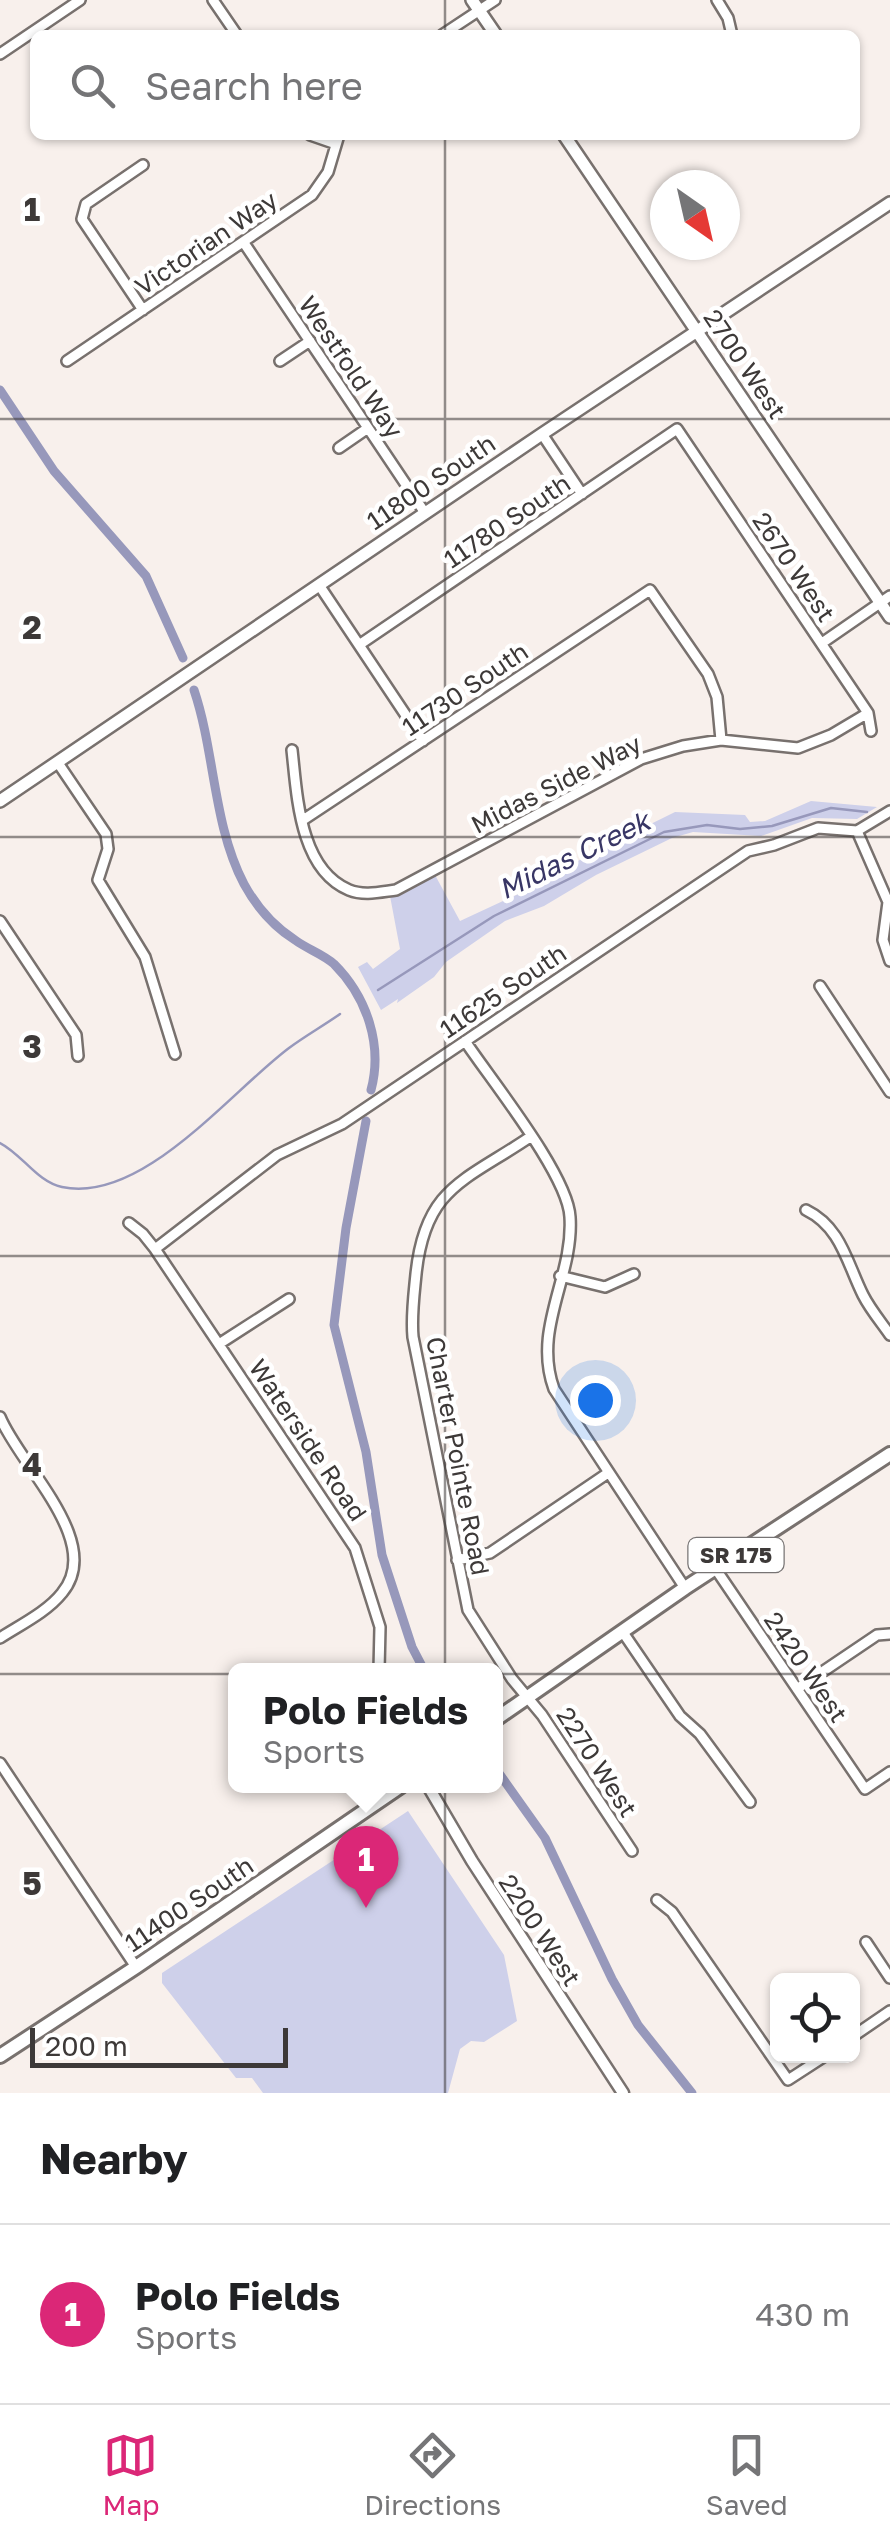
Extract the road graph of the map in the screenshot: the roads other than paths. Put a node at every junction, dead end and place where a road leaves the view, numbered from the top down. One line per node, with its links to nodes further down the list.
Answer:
1 (80, 0): 6 (street)
2 (213, 0): 7 (street)
3 (495, 0): 5 (street)
4 (718, 1): 10 (street)
5 (476, 5): 8 (street); 9 (main road)
6 (36, 30)
7 (234, 30)
8 (448, 30)
9 (493, 30)
10 (730, 30)
11 (30, 34): 12 (street)
12 (0, 54)
13 (338, 140): 17 (street, Victorian Way)
14 (567, 140): 19 (main road, 2700 West)
15 (142, 165): 18 (street)
16 (890, 204): 19 (main road, 11800 South)
17 (244, 243): 18 (street, Victorian Way); 20 (street, Westfold Way)
18 (143, 310): 21 (street, Victorian Way)
19 (696, 332): 25 (main road, 11800 South); 30 (main road, 2700 West)
20 (310, 341): 22 (street); 23 (street, Westfold Way)
21 (67, 361)
22 (280, 361)
23 (368, 428): 26 (street); 28 (street, Westfold Way)
24 (678, 429): 27 (street, 11780 South); 32 (street, 2670 West)
25 (542, 434): 27 (street); 28 (main road, 11800 South)
26 (339, 448)
27 (582, 494): 33 (street, 11780 South)
28 (425, 513): 29 (main road, 11800 South)
29 (319, 585): 33 (street); 39 (main road, 11800 South)
30 (885, 600): 31 (main road, 2700 West); 32 (street)
31 (890, 617)
32 (822, 643): 34 (street, 2670 West)
33 (359, 645): 37 (street)
34 (868, 713): 35 (street, 2670 West); 36 (street, Midas Side Way)
35 (871, 731)
36 (721, 740): 37 (street, 11730 South); 42 (street, Midas Side Way)
37 (423, 741): 42 (street, 11730 South)
38 (292, 750): 42 (street, Midas Side Way)
39 (58, 763): 40 (main road, 11800 South); 48 (street)
40 (0, 801)
41 (890, 811): 43 (street)
42 (303, 820)
43 (857, 831): 45 (street); 47 (street, 11625 South)
44 (0, 921): 49 (street)
45 (890, 961)
46 (820, 986): 50 (street)
47 (465, 1041): 51 (street); 54 (street, 11625 South)
48 (175, 1054)
49 (78, 1056)
50 (890, 1092)
51 (530, 1137): 56 (street); 63 (street, Charter Pointe Road)
52 (806, 1210): 58 (street)
53 (130, 1223): 54 (street, Waterside Road)
54 (155, 1249): 59 (street, Waterside Road)
55 (634, 1274): 56 (street)
56 (560, 1276): 62 (street)
57 (289, 1298): 59 (street)
58 (890, 1335)
59 (219, 1344): 69 (street, Waterside Road)
60 (0, 1417): 68 (street)
61 (890, 1454): 64 (main road, SR 175)
62 (608, 1473): 63 (street); 65 (street)
63 (458, 1560): 70 (street, Charter Pointe Road)
64 (715, 1568): 65 (main road, SR 175); 72 (street, 2420 West)
65 (686, 1588): 66 (main road, SR 175)
66 (622, 1630): 73 (main road, SR 175); 79 (street)
67 (889, 1633): 72 (street)
68 (0, 1638)
69 (380, 1663)
70 (502, 1663)
71 (503, 1665): 73 (street, Charter Pointe Road)
72 (798, 1690): 76 (street, 2420 West)
73 (528, 1697): 74 (main road, SR 175); 80 (street, 2270 West)
74 (503, 1714)
75 (0, 1763): 83 (street)
76 (890, 1772)
77 (391, 1793): 83 (main road, 11400 South)
78 (432, 1793): 91 (street, 2200 West)
79 (750, 1802)
80 (632, 1851)
81 (657, 1900): 87 (street)
82 (866, 1942): 84 (street)
83 (136, 1967): 88 (main road, 11400 South)
84 (890, 1978)
85 (890, 2012): 86 (street)
86 (860, 2032)
87 (770, 2054)
88 (0, 2056)
89 (776, 2063): 90 (street)
90 (814, 2063)
91 (623, 2093)

